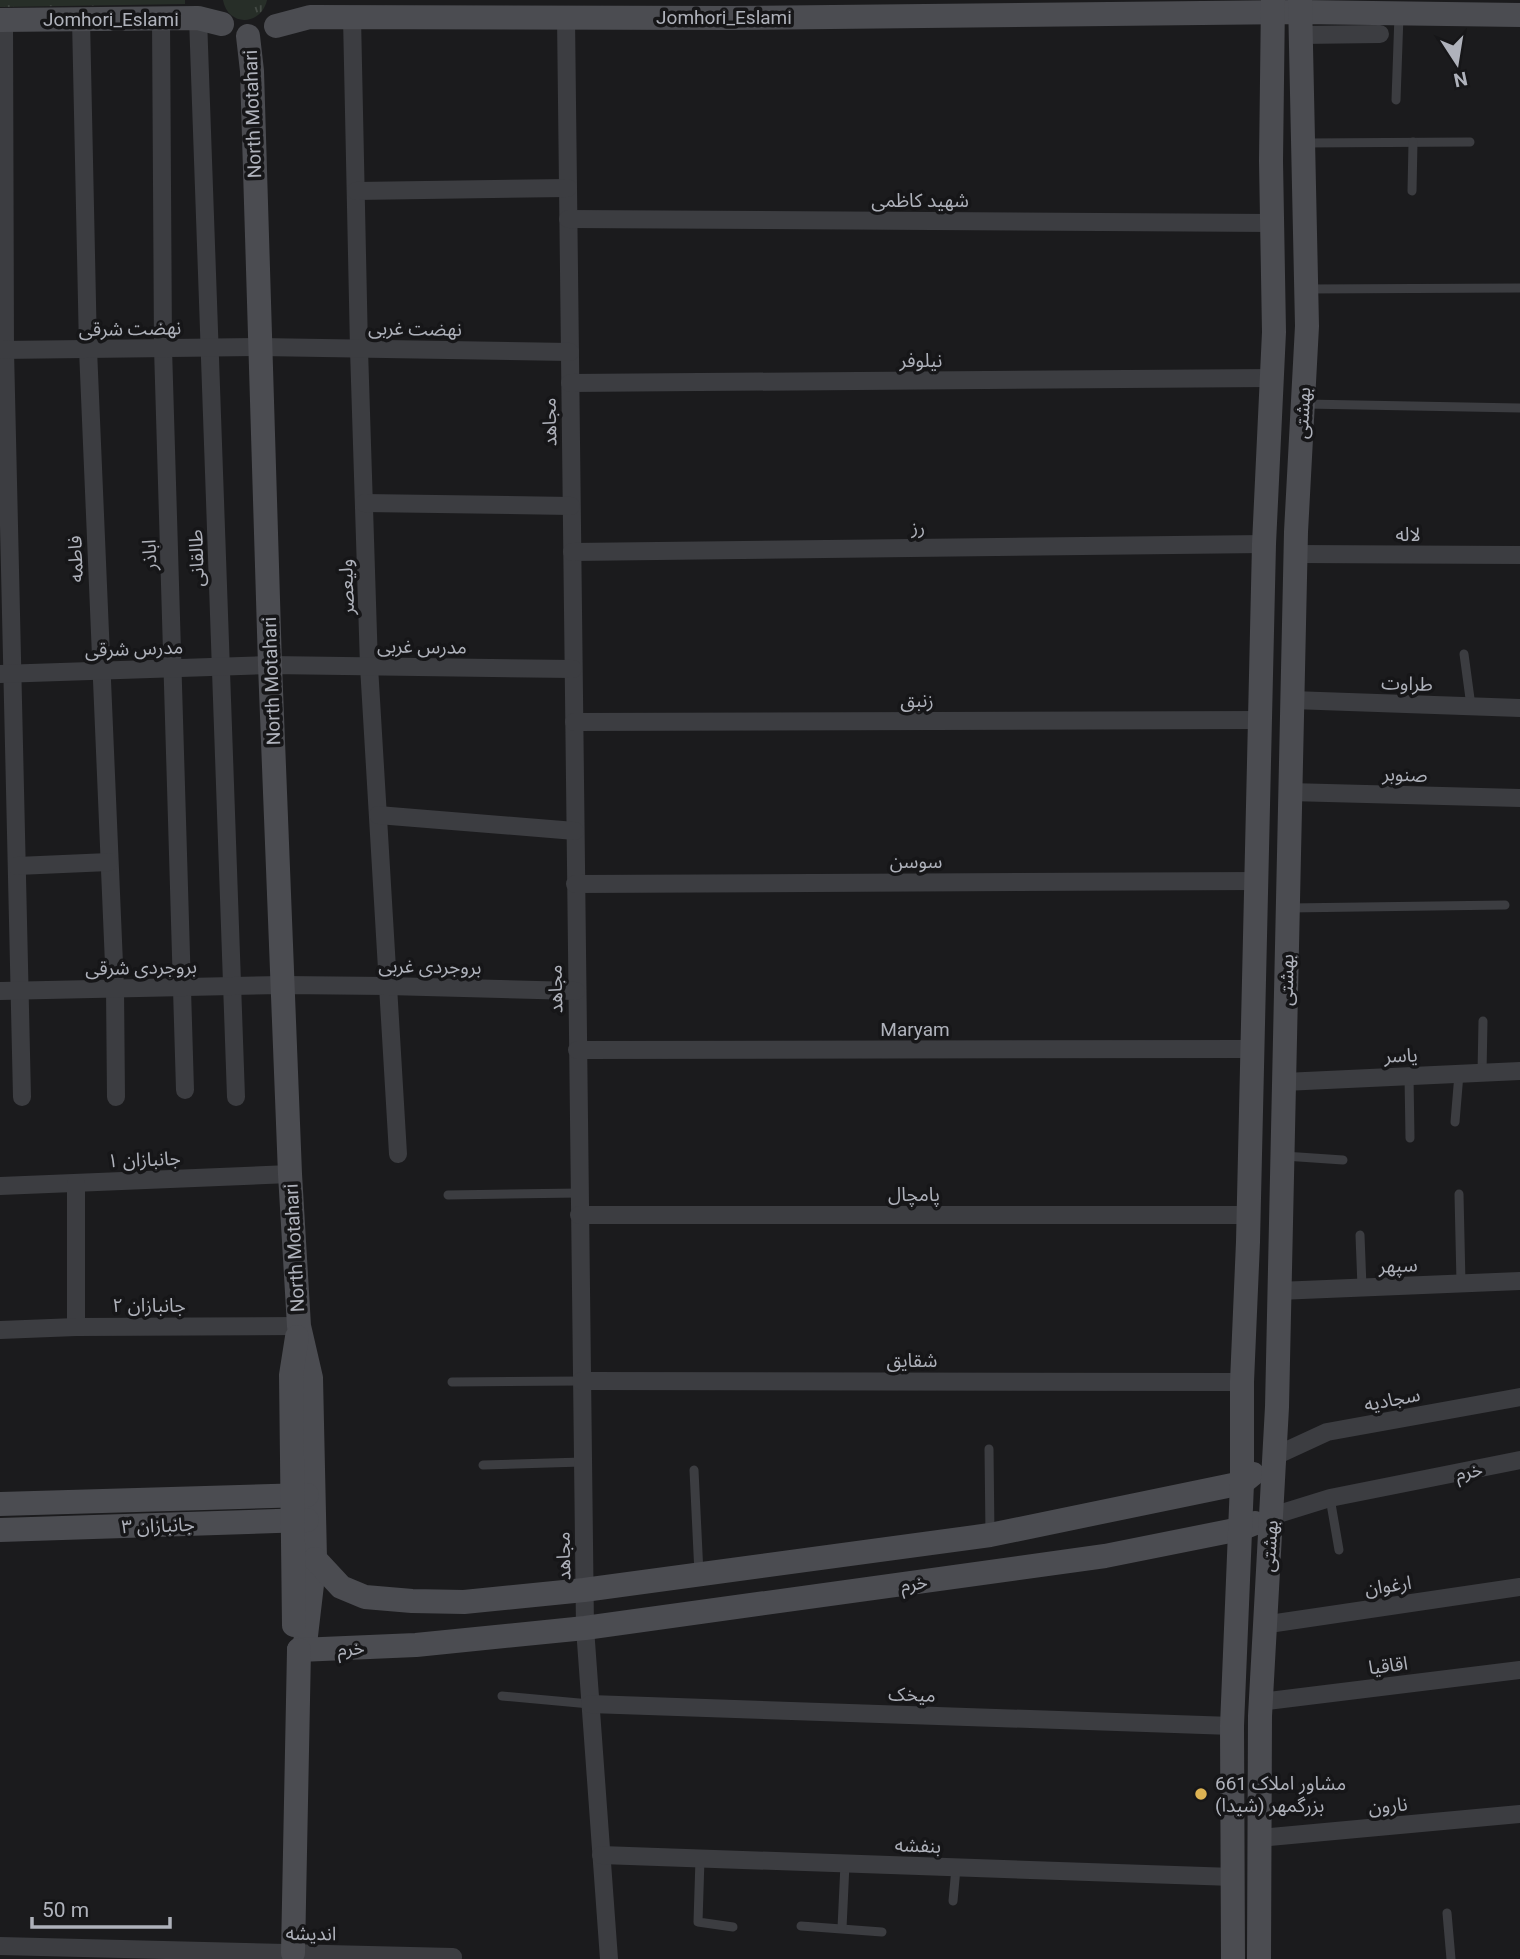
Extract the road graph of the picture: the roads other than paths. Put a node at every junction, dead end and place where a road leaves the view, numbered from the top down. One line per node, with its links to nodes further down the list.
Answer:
1 (289, 0): 14 (street)
2 (1202, 7): 3 (street, Jomhori_Eslami); 6 (street, Jomhori_Eslami)
3 (1273, 7): 8 (street, Jomhori_Eslami); 18 (street, بهشتی)
4 (1397, 7): 7 (street, Jomhori_Eslami); 8 (street, Jomhori_Eslami); 17 (lane)
5 (205, 9): 11 (street, Jomhori_Eslami); 16 (street); 32 (street, طالقانی)
6 (732, 9): 10 (street, Jomhori_Eslami)
7 (1520, 15)
8 (1300, 16): 15 (street); 19 (street, بهشتی)
9 (352, 17): 10 (street, Jomhori_Eslami); 14 (street, Jomhori_Eslami); 24 (street, ولیعصر)
10 (566, 17): 23 (street, مجاهد)
11 (161, 18): 12 (street, Jomhori_Eslami); 31 (street, اباذر)
12 (81, 19): 13 (street, Jomhori_Eslami); 34 (street, فاطمه)
13 (2, 20): 35 (street)
14 (276, 26): 16 (street, Jomhori_Eslami)
15 (1380, 34)
16 (248, 36): 30 (street, North Motahari)
17 (1396, 100)
18 (1272, 114): 19 (street); 27 (street, بهشتی)
19 (1302, 116): 22 (street, بهشتی)
20 (1413, 142): 21 (lane); 22 (lane); 25 (lane)
21 (1470, 142)
22 (1303, 143): 29 (street, بهشتی)
23 (568, 188): 24 (street); 26 (street, مجاهد)
24 (356, 191): 33 (street, ولیعصر)
25 (1412, 191)
26 (568, 219): 27 (street, شهید کاظمی); 36 (street, مجاهد)
27 (1272, 223): 37 (street, بهشتی)
28 (1520, 288): 29 (lane)
29 (1307, 289): 39 (street, بهشتی)
30 (260, 347): 32 (street, نهضت شرقی); 33 (street, نهضت غربی); 48 (street, North Motahari)
31 (163, 348): 32 (street, نهضت شرقی); 34 (street, نهضت شرقی); 51 (street, اباذر)
32 (209, 348): 50 (street, طالقانی)
33 (359, 348): 36 (street, نهضت غربی); 41 (street, ولیعصر)
34 (88, 349): 35 (street, نهضت شرقی); 53 (street, فاطمه)
35 (3, 350): 54 (street)
36 (569, 352): 38 (street, مجاهد)
37 (1272, 379): 38 (street, نیلوفر); 43 (street, بهشتی)
38 (570, 383): 42 (street, مجاهد)
39 (1303, 404): 40 (lane); 45 (street, بهشتی)
40 (1520, 408)
41 (364, 503): 42 (street); 49 (street, ولیعصر)
42 (571, 506): 44 (street, مجاهد)
43 (1264, 544): 44 (street, رز); 58 (street, بهشتی)
44 (572, 552): 52 (street, مجاهد)
45 (1295, 554): 46 (street, لاله); 55 (street, بهشتی)
46 (1520, 555)
47 (1464, 654): 56 (lane)
48 (270, 665): 49 (street, مدرس غربی); 50 (street, مدرس شرقی); 70 (street, North Motahari)
49 (369, 666): 52 (street, مدرس غربی); 62 (street, ولیعصر)
50 (221, 667): 51 (street, مدرس شرقی); 71 (street, طالقانی)
51 (174, 668): 53 (street, مدرس شرقی); 73 (street, اباذر)
52 (573, 668): 59 (street, مجاهد)
53 (100, 670): 54 (street, مدرس شرقی); 64 (street, فاطمه)
54 (6, 673): 65 (street)
55 (1292, 700): 56 (street, طراوت); 60 (street, بهشتی)
56 (1471, 706): 57 (street, طراوت)
57 (1520, 708)
58 (1260, 720): 59 (street, زنبق); 66 (street, بهشتی)
59 (574, 722): 63 (street, مجاهد)
60 (1289, 792): 61 (street, صنوبر); 69 (street, بهشتی)
61 (1520, 798)
62 (378, 815): 63 (street); 72 (street, ولیعصر)
63 (575, 831): 67 (street, مجاهد)
64 (109, 862): 65 (street); 74 (street, فاطمه)
65 (17, 866): 76 (street)
66 (1257, 881): 67 (street, سوسن); 79 (street, بهشتی)
67 (575, 884): 77 (street, مجاهد)
68 (1505, 905): 69 (lane)
69 (1287, 908): 85 (street, بهشتی)
70 (282, 985): 71 (street, بروجردی شرقی); 72 (street, بروجردی غربی); 95 (street, North Motahari)
71 (232, 986): 73 (street, بروجردی شرقی); 89 (street, طالقانی)
72 (388, 986): 77 (street, بروجردی غربی); 92 (street, ولیعصر)
73 (183, 987): 74 (street, بروجردی شرقی); 86 (street, اباذر)
74 (115, 988): 76 (street, بروجردی شرقی); 88 (street, فاطمه)
75 (0, 991): 76 (street, بروجردی شرقی)
76 (20, 991): 87 (street)
77 (576, 991): 80 (street, مجاهد)
78 (1482, 1021): 82 (lane)
79 (1253, 1049): 80 (street, Maryam); 102 (street, بهشتی)
80 (577, 1050): 98 (street, مجاهد)
81 (1520, 1071): 82 (street, یاسر)
82 (1482, 1073): 83 (street, یاسر)
83 (1459, 1074): 84 (street, یاسر); 90 (lane)
84 (1409, 1076): 85 (street, یاسر); 91 (lane)
85 (1284, 1082): 93 (street, بهشتی)
86 (185, 1090)
87 (22, 1097)
88 (116, 1097)
89 (236, 1097)
90 (1455, 1122)
91 (1410, 1138)
92 (398, 1154)
93 (1282, 1156): 94 (lane); 107 (street, بهشتی)
94 (1343, 1160)
95 (290, 1174): 96 (street, جانبازان ۱); 109 (street, North Motahari)
96 (76, 1183): 97 (street, جانبازان ۱); 108 (street)
97 (0, 1186)
98 (579, 1193): 100 (lane); 101 (street, مجاهد)
99 (1459, 1194): 105 (lane)
100 (448, 1195)
101 (579, 1215): 102 (street, پامچال); 111 (street, مجاهد)
102 (1248, 1215): 113 (street, بهشتی)
103 (1360, 1236): 106 (lane)
104 (1520, 1281): 105 (street, سپهر)
105 (1461, 1283): 106 (street, سپهر)
106 (1362, 1287): 107 (street, سپهر)
107 (1278, 1291): 116 (street, بهشتی)
108 (76, 1326): 109 (street, جانبازان ۲); 110 (street, جانبازان ۲)
109 (299, 1326): 125 (street, North Motahari)
110 (0, 1330)
111 (581, 1381): 112 (lane); 113 (street, شقایق); 118 (street, مجاهد)
112 (452, 1382)
113 (1242, 1382): 121 (street, بهشتی)
114 (1520, 1396): 116 (street, سجادیه)
115 (989, 1449): 130 (lane)
116 (1275, 1456): 121 (street, خرم); 126 (street, بهشتی)
117 (1520, 1460): 122 (street, خرم)
118 (582, 1462): 119 (lane); 135 (street, مجاهد)
119 (482, 1465)
120 (694, 1470): 133 (lane)
121 (1242, 1483): 129 (street, بهشتی); 130 (street, خرم)
122 (1330, 1498): 126 (street, خرم); 131 (lane)
123 (203, 1499): 124 (street, جانبازان ۳); 125 (street, جانبازان ۳); 127 (street)
124 (0, 1504)
125 (303, 1508): 127 (street, جانبازان ۳); 132 (street, North Motahari); 138 (street, North Motahari)
126 (1272, 1516): 129 (street, خرم); 136 (street, بهشتی)
127 (204, 1524): 128 (street, جانبازان ۳)
128 (0, 1530)
129 (1240, 1530): 137 (street, خرم); 143 (street, بهشتی)
130 (990, 1535): 133 (street, خرم)
131 (1339, 1550)
132 (315, 1559): 135 (street, خرم); 138 (street, North Motahari)
133 (699, 1574): 135 (street, خرم)
134 (1520, 1587): 136 (street, ارغوان)
135 (584, 1590): 137 (street, مجاهد)
136 (1263, 1625): 141 (street, بهشتی)
137 (585, 1628): 138 (street, خرم); 142 (street, مجاهد)
138 (299, 1650): 158 (street)
139 (1520, 1670): 141 (street, اقاقیا)
140 (502, 1696): 142 (lane)
141 (1260, 1702): 145 (street, بهشتی)
142 (590, 1704): 143 (street, میخک); 146 (street, مجاهد)
143 (1232, 1726): 150 (street, بهشتی)
144 (1520, 1814): 145 (street, نارون)
145 (1259, 1838): 162 (street, بهشتی)
146 (601, 1855): 147 (street, بنفشه); 160 (street, مجاهد)
147 (700, 1859): 148 (street, بنفشه); 154 (lane)
148 (845, 1864): 149 (street, بنفشه); 155 (lane)
149 (956, 1868): 150 (street, بنفشه); 151 (lane)
150 (1233, 1877): 161 (street, بهشتی)
151 (953, 1901)
152 (1447, 1913): 163 (lane)
153 (800, 1926): 155 (lane)
154 (733, 1927)
155 (842, 1928): 156 (lane)
156 (883, 1933)
157 (0, 1946): 158 (street, اندیشه)
158 (293, 1953): 159 (street, اندیشه)
159 (453, 1957)
160 (609, 1959)
161 (1233, 1959)
162 (1259, 1959)
163 (1451, 1959)

